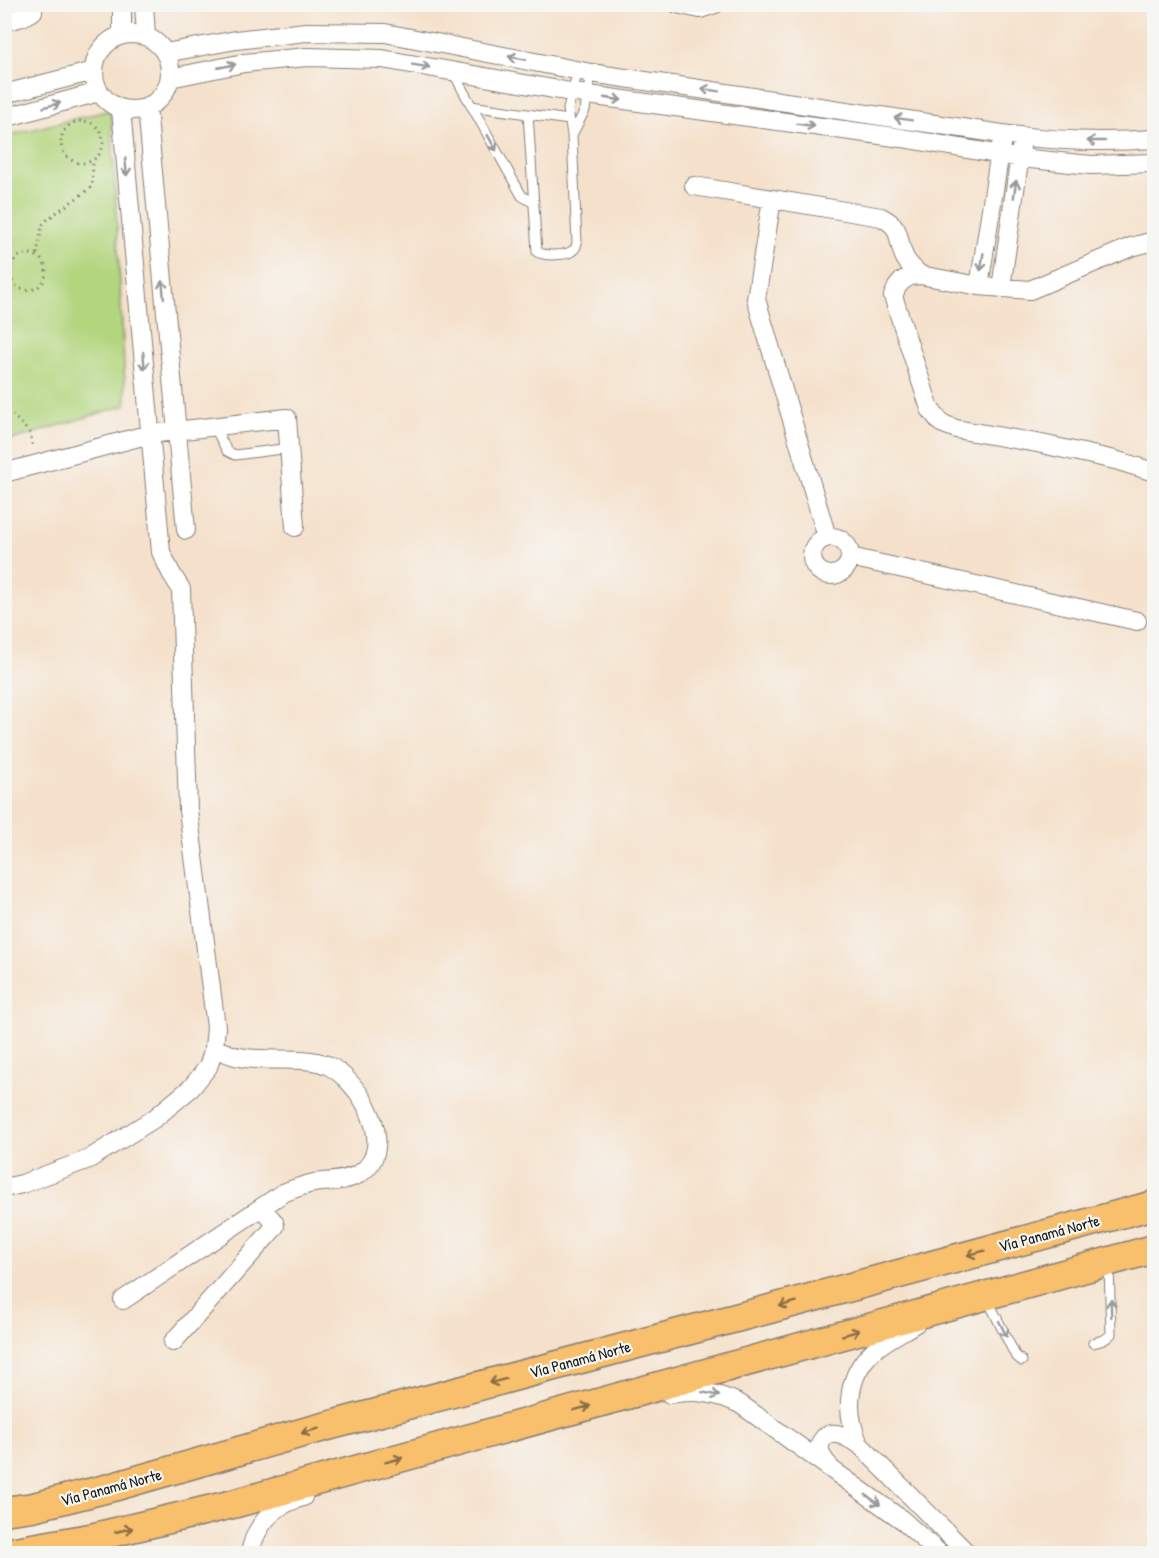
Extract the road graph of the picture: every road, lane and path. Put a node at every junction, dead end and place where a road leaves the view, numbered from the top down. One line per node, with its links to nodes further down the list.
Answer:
1 (34, 4): 6 (street)
2 (122, 4): 7 (street)
3 (144, 4): 8 (street)
4 (677, 4): 5 (street)
5 (715, 4)
6 (4, 22)
7 (122, 35): 8 (street); 10 (street)
8 (146, 36): 9 (street)
9 (165, 53): 11 (street, one-way to 9); 13 (street)
10 (94, 71): 14 (street); 15 (street)
11 (585, 71): 16 (lane); 16 (lane); 23 (street, one-way to 11)
12 (454, 73): 13 (street, one-way to 12); 16 (street); 17 (lane)
13 (170, 78): 18 (street)
14 (99, 92): 19 (street); 21 (street, one-way to 14)
15 (4, 94)
16 (580, 94): 22 (lane); 24 (lane); 27 (street, one-way to 27)
17 (471, 106): 20 (lane); 33 (lane, one-way to 33)
18 (147, 107): 19 (street); 45 (street, one-way to 18)
19 (121, 109): 46 (street, one-way to 46)
20 (528, 114): 22 (lane); 33 (lane)
21 (4, 118)
22 (569, 120): 24 (lane)
23 (1002, 134): 25 (street); 27 (street)
24 (572, 135): 33 (lane)
25 (1023, 137): 26 (street, one-way to 25); 28 (street)
26 (1155, 140)
27 (999, 155): 28 (street); 40 (street, one-way to 40)
28 (1020, 158): 30 (street); 41 (street, one-way to 28)
29 (93, 161): 29 (path); 35 (path)
30 (1155, 164)
31 (694, 186): 32 (street)
32 (772, 199): 38 (street); 53 (street)
33 (534, 203)
34 (1155, 241): 41 (street)
35 (37, 254): 37 (path); 39 (path)
36 (4, 257): 37 (path)
37 (11, 262): 39 (path)
38 (920, 275): 40 (street); 49 (street)
39 (12, 282): 42 (path)
40 (979, 286): 41 (street)
41 (1001, 288)
42 (4, 294)
43 (4, 406): 48 (path)
44 (214, 426): 45 (street); 47 (lane); 47 (street)
45 (176, 431): 46 (street); 52 (street)
46 (150, 434): 48 (street); 56 (street)
47 (290, 448): 51 (street)
48 (38, 464): 50 (street)
49 (1155, 472)
50 (4, 473)
51 (295, 527)
52 (186, 530)
53 (827, 537): 54 (street); 54 (street)
54 (850, 557): 55 (street)
55 (1137, 621)
56 (214, 1048): 57 (street); 59 (street)
57 (4, 1188)
58 (1155, 1205): 72 (main road, Vía Panamá Norte, one-way to 72)
59 (262, 1208): 63 (street); 65 (street)
60 (1155, 1249): 61 (main road)
61 (1109, 1261): 62 (main road); 66 (lane, one-way to 61)
62 (986, 1295): 64 (main road); 67 (lane, one-way to 67)
63 (123, 1300)
64 (943, 1308): 68 (main road, one-way to 64); 69 (street)
65 (173, 1342)
66 (1093, 1343)
67 (1022, 1361)
68 (633, 1394): 70 (street, one-way to 70); 71 (main road, one-way to 68)
69 (859, 1444): 70 (street); 76 (street)
70 (832, 1470): 75 (street, one-way to 75)
71 (352, 1471): 73 (main road, one-way to 71); 74 (street)
72 (4, 1511)
73 (8, 1553)
74 (250, 1554)
75 (940, 1554)
76 (968, 1554)

